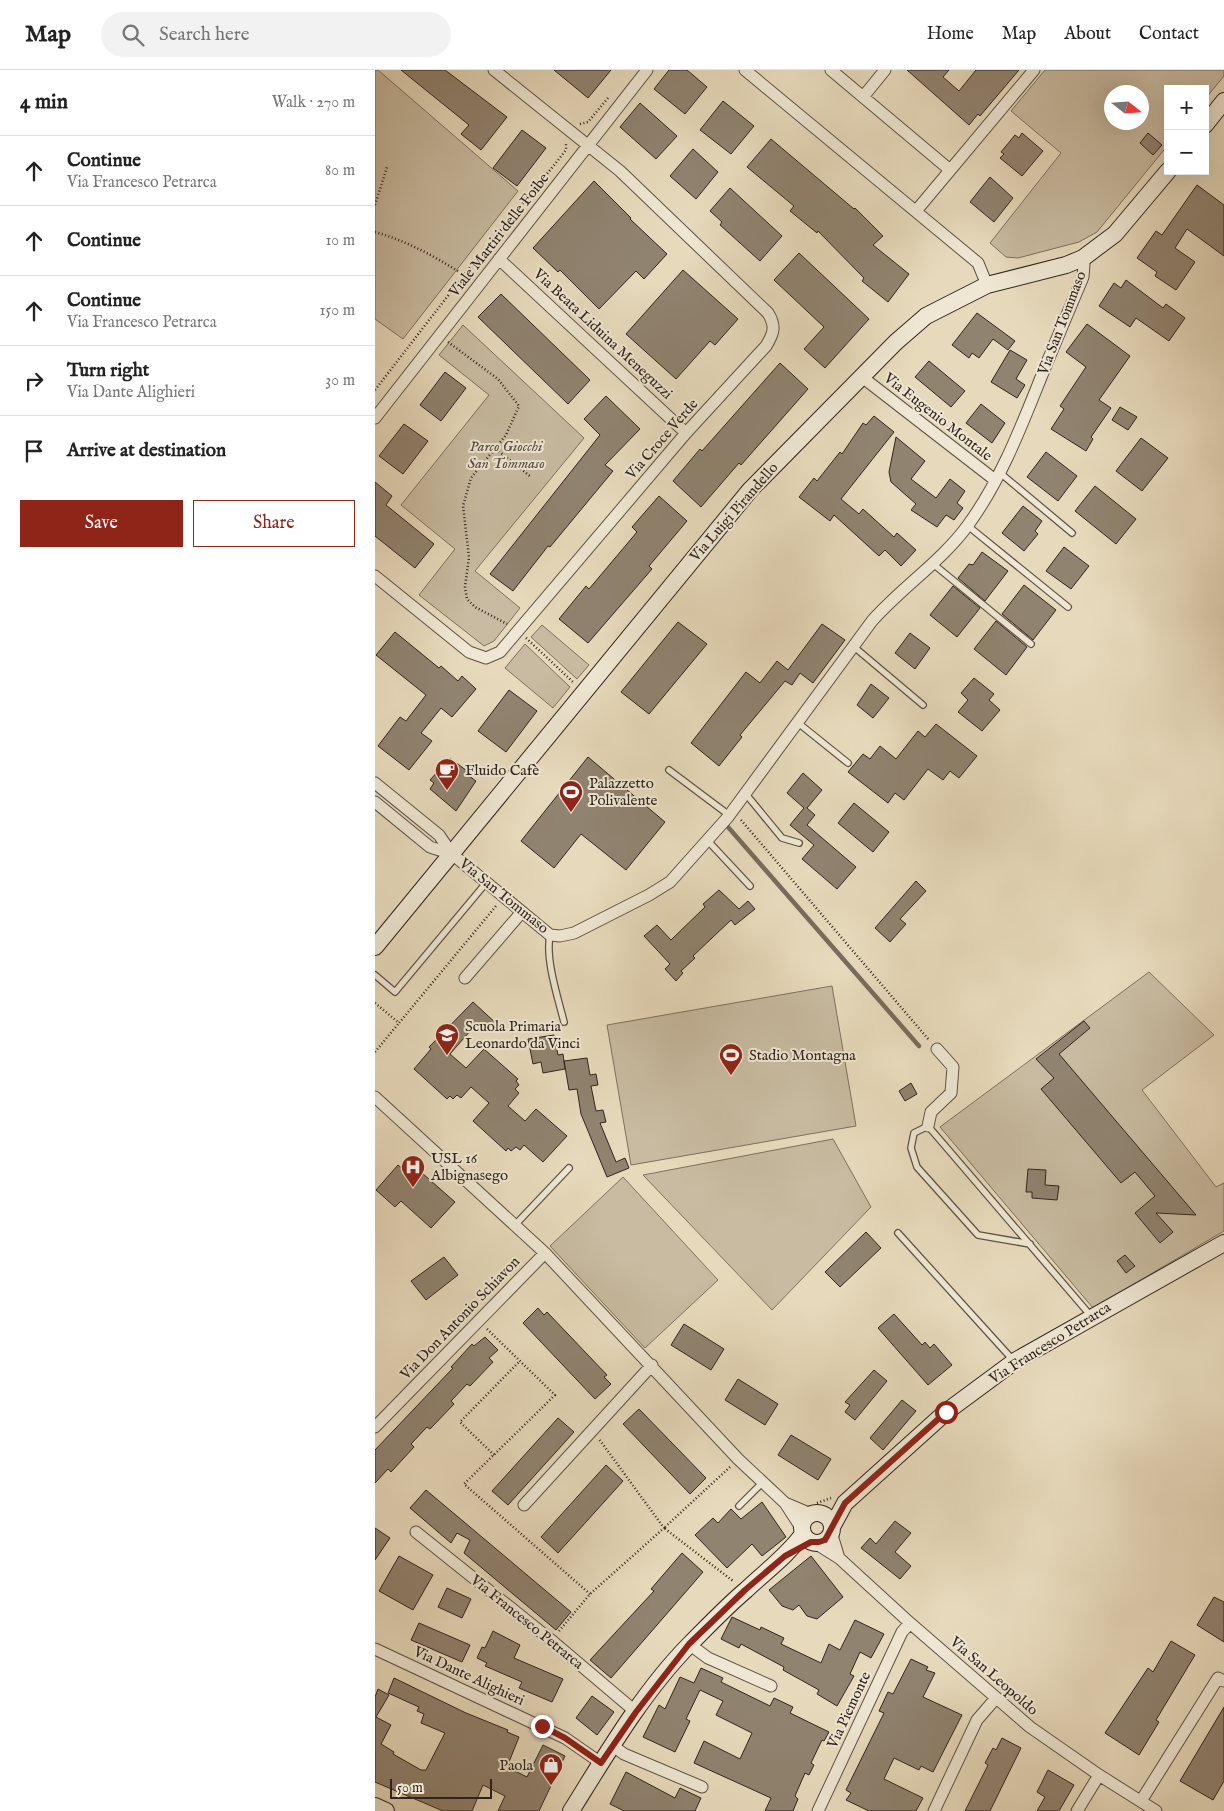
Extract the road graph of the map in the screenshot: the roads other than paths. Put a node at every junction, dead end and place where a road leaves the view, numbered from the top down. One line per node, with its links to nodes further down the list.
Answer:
1 (494, 70): 10 (street)
2 (647, 70): 10 (street, Viale Martiri delle Foibe)
3 (745, 70): 13 (street)
4 (831, 70): 7 (street)
5 (885, 70): 7 (street)
6 (1034, 70): 11 (street)
7 (863, 97): 11 (street)
8 (1224, 101): 9 (street)
9 (1209, 120)
10 (588, 145): 15 (street, Viale Martiri delle Foibe); 19 (street, Via Croce Verde)
11 (950, 170): 13 (street)
12 (1165, 175): 14 (street, Via San Tommaso)
13 (916, 211): 16 (street)
14 (1083, 258): 16 (street, Via Luigi Pirandello); 20 (street, Via San Tommaso)
15 (499, 259): 18 (street, Viale Martiri delle Foibe); 19 (street, Via Beata Liduina Meneguzzi)
16 (987, 285): 17 (street, Via Luigi Pirandello)
17 (862, 377): 20 (street, Via Eugenio Montale); 38 (street, Via Luigi Pirandello)
18 (375, 418)
19 (686, 433): 24 (street, Via Croce Verde)
20 (997, 476): 21 (street, Via San Tommaso); 22 (lane)
21 (968, 526): 23 (street, Via San Tommaso); 25 (lane)
22 (1072, 533)
23 (931, 563): 26 (lane); 27 (street, Via San Tommaso)
24 (375, 576)
25 (1068, 607)
26 (1031, 644)
27 (853, 646): 28 (lane); 29 (street, Via San Tommaso)
28 (923, 705)
29 (797, 722): 30 (lane); 33 (street, Via San Tommaso)
30 (848, 763)
31 (669, 770): 35 (lane)
32 (375, 783): 38 (street)
33 (745, 793): 35 (street, Via San Tommaso); 37 (lane)
34 (375, 802): 38 (street)
35 (734, 817): 36 (street, Via San Tommaso)
36 (708, 841): 40 (lane); 42 (street, Via San Tommaso)
37 (799, 843)
38 (452, 854): 39 (street, Via San Tommaso); 43 (street, Via San Tommaso)
39 (486, 883): 41 (street, Via San Tommaso); 44 (lane)
40 (750, 886)
41 (521, 913): 42 (street, Via San Tommaso); 45 (street)
42 (550, 935): 46 (lane)
43 (375, 947)
44 (375, 975)
45 (465, 978)
46 (563, 1022)
47 (937, 1048): 49 (street)
48 (375, 1097): 51 (street)
49 (928, 1126): 54 (lane); 54 (lane)
50 (569, 1168): 51 (lane)
51 (515, 1224): 55 (street)
52 (898, 1234): 57 (lane)
53 (1224, 1243): 56 (street, Via Francesco Petrarca)
54 (1030, 1244): 56 (lane)
55 (545, 1253): 58 (street); 59 (street, Via Don Antonio Schiavon)
56 (1091, 1316): 57 (street, Via Francesco Petrarca)
57 (1015, 1361): 61 (street, Via Francesco Petrarca)
58 (652, 1365): 60 (street); 63 (street)
59 (375, 1427)
60 (763, 1483): 62 (street); 64 (lane)
61 (841, 1498): 65 (street, Via Francesco Petrarca); 66 (street, Via Francesco Petrarca)
62 (785, 1503): 65 (street); 68 (street)
63 (524, 1506)
64 (739, 1506)
65 (814, 1510): 66 (street); 68 (street)
66 (831, 1530): 68 (street); 69 (street)
67 (416, 1532): 76 (street, Via Francesco Petrarca)
68 (808, 1537): 69 (street, Via San Leopoldo); 71 (street)
69 (839, 1558): 70 (street, Via San Leopoldo)
70 (910, 1623): 75 (street, Via San Leopoldo); 85 (street, Via Piemonte)
71 (689, 1644): 74 (street); 76 (street)
72 (375, 1649): 78 (street, Via Dante Alighieri)
73 (1224, 1681): 81 (street)
74 (771, 1686)
75 (996, 1698): 79 (street, Via San Leopoldo); 86 (street)
76 (636, 1712): 77 (street)
77 (613, 1746): 78 (street); 80 (street)
78 (601, 1763): 84 (street)
79 (1099, 1775): 81 (street, Via San Leopoldo); 87 (street)
80 (702, 1787)
81 (1141, 1801): 88 (street, Via San Leopoldo)
82 (375, 1806): 83 (street)
83 (386, 1811)
84 (571, 1811)
85 (818, 1811)
86 (934, 1811)
87 (1077, 1811)
88 (1156, 1811)

